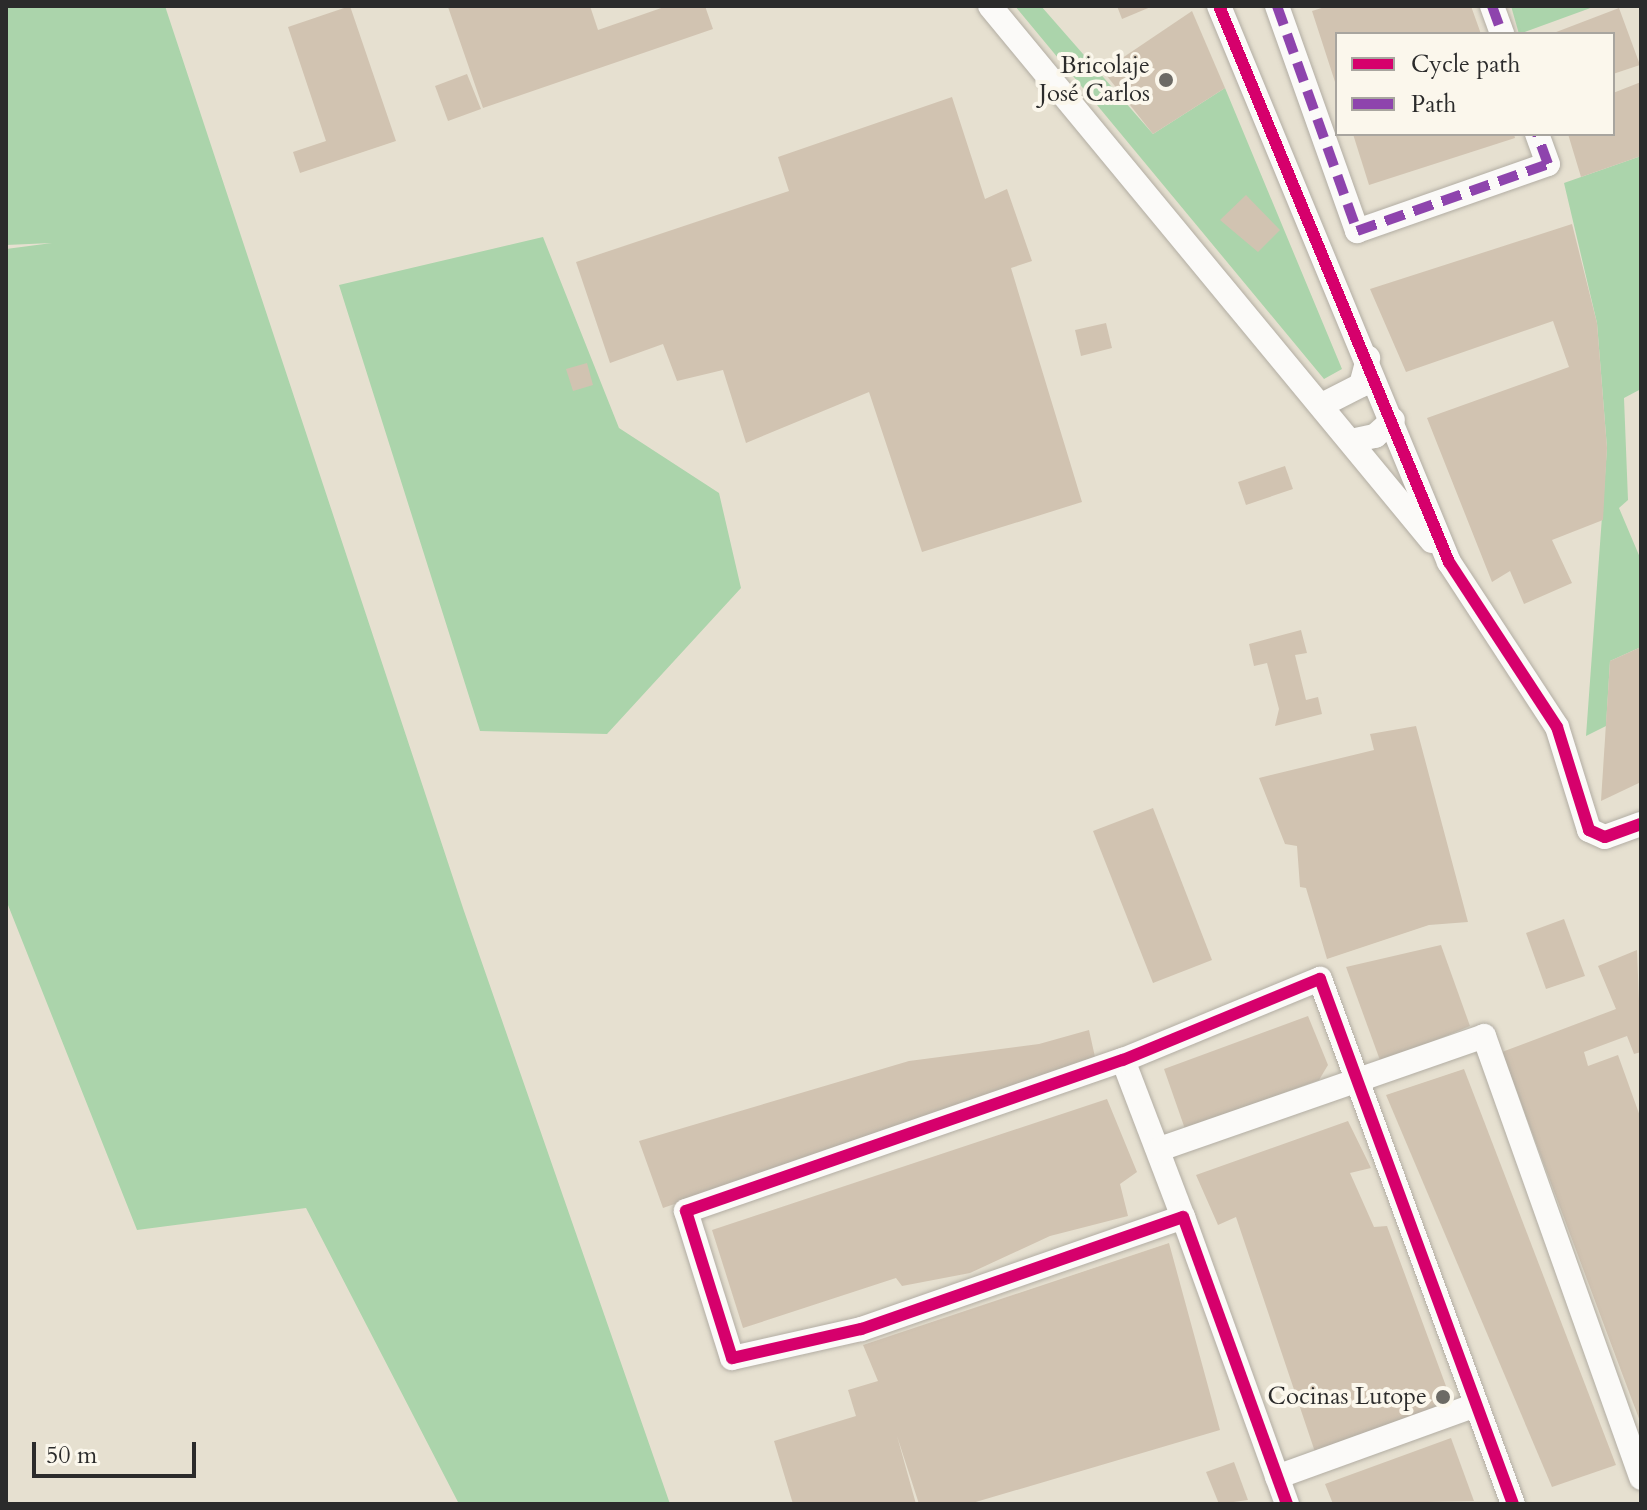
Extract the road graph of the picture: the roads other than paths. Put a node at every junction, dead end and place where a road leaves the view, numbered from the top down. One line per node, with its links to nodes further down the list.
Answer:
1 (990, 6): 8 (street)
2 (1219, 6): 7 (street)
3 (1277, 6): 6 (street)
4 (1492, 6): 5 (street)
5 (1501, 32)
6 (1538, 136)
7 (1368, 358): 8 (street); 9 (street)
8 (1322, 405): 10 (street)
9 (1393, 420): 10 (street); 11 (street)
10 (1351, 441): 11 (street)
11 (1449, 562): 12 (street)
12 (1641, 824)
13 (1123, 1060): 14 (street); 15 (street); 16 (street)
14 (1354, 1078): 15 (street); 17 (street); 19 (street)
15 (1160, 1149): 16 (street)
16 (1183, 1217): 18 (street)
17 (1476, 1405): 18 (street); 21 (street)
18 (1277, 1477): 20 (street)
19 (1641, 1478)
20 (1287, 1504)
21 (1513, 1504)

